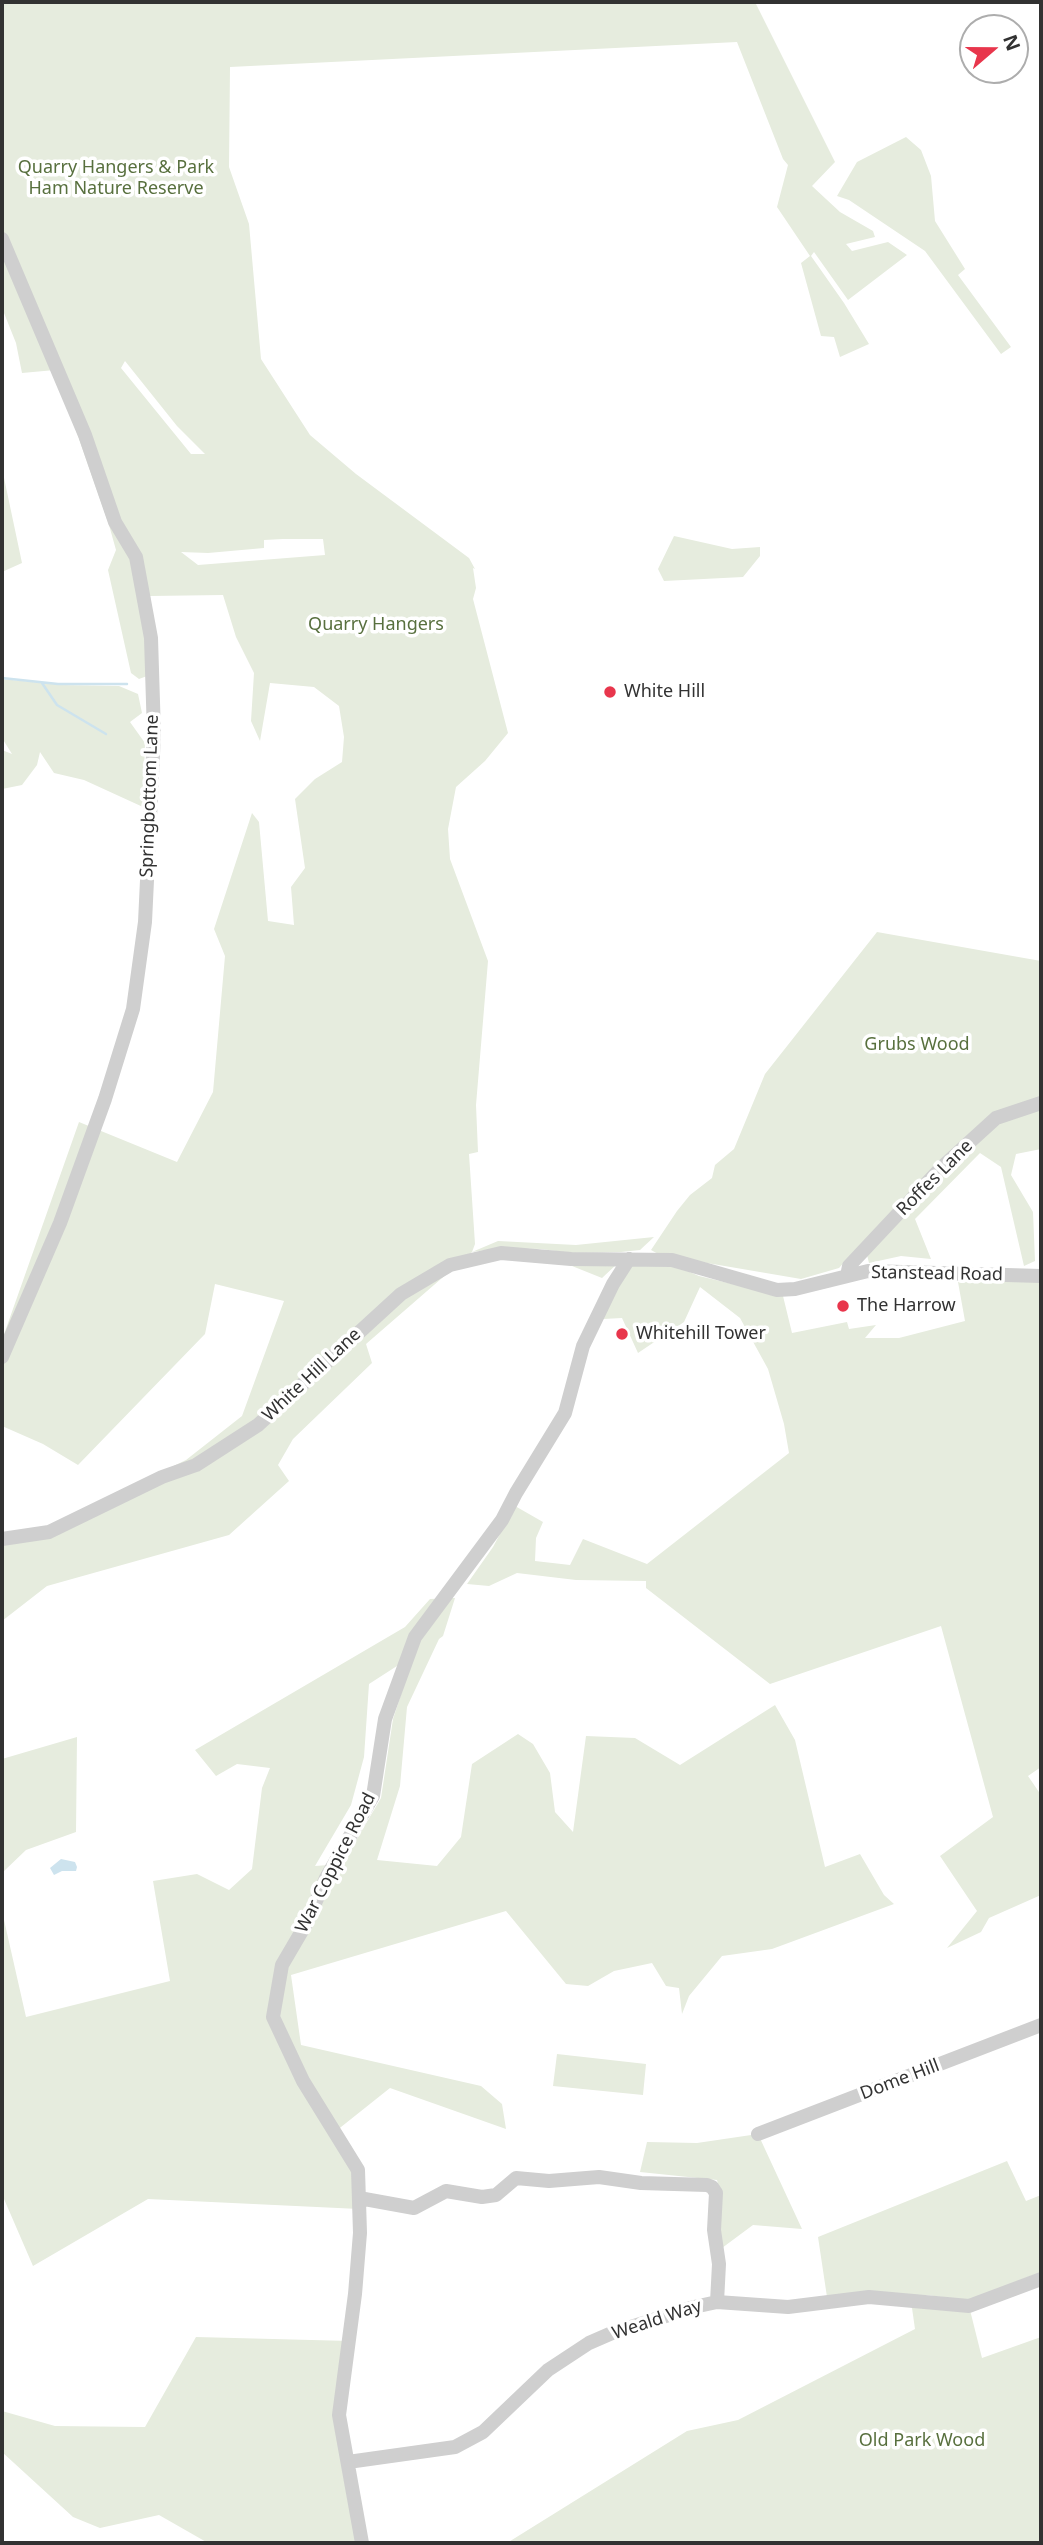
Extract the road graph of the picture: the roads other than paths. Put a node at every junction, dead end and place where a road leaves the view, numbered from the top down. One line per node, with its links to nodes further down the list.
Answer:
1 (2, 239): 6 (street, Springbottom Lane)
2 (1041, 1103): 4 (street, Roffes Lane)
3 (629, 1259): 4 (street, Stanstead Road); 7 (street, White Hill Lane); 10 (street, War Coppice Road)
4 (846, 1276): 5 (street, Stanstead Road)
5 (1041, 1276)
6 (2, 1357)
7 (2, 1539)
8 (1041, 2025): 9 (street, Dome Hill)
9 (758, 2134)
10 (359, 2198): 12 (street); 13 (street, War Coppice Road)
11 (1041, 2279): 12 (street, Weald Way)
12 (716, 2302): 13 (street, Weald Way)
13 (348, 2462): 14 (street, War Coppice Road)
14 (362, 2543)

